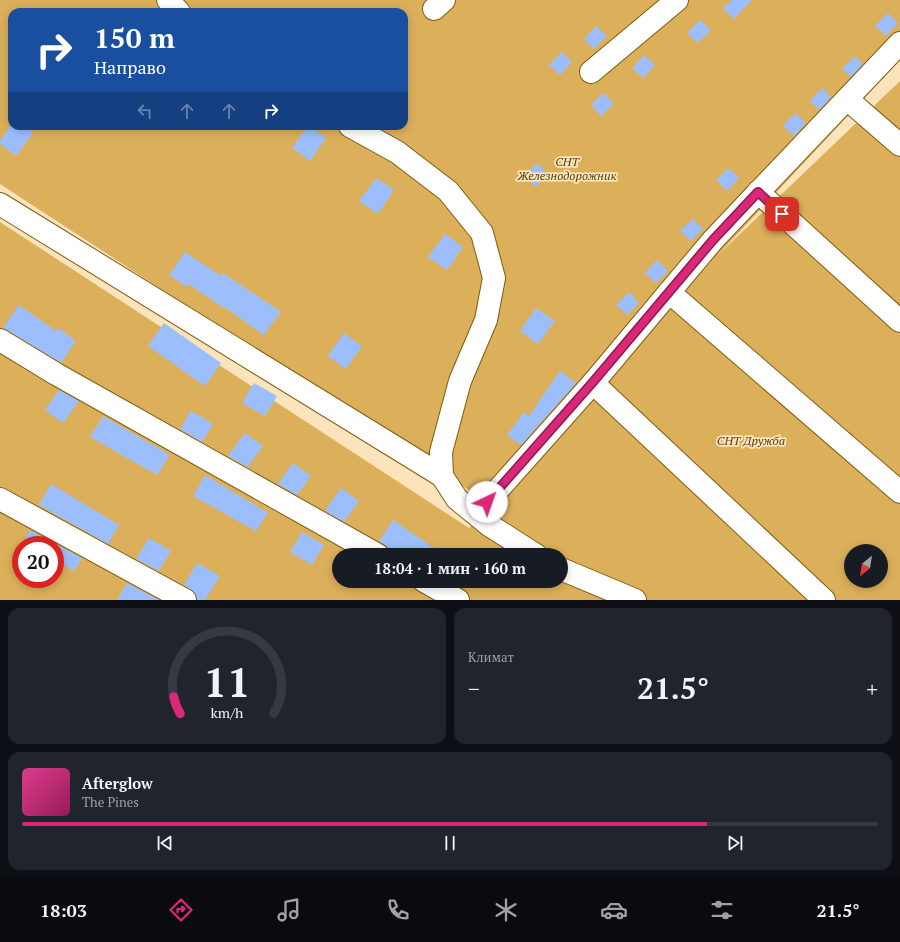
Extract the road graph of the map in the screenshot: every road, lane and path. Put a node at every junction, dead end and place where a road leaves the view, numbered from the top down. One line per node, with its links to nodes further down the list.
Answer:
1 (677, 0): 3 (street)
2 (900, 43): 4 (street)
3 (591, 72)
4 (847, 99): 6 (street); 7 (street)
5 (357, 130): 13 (street)
6 (900, 145)
7 (758, 192): 9 (street); 10 (street)
8 (0, 204): 13 (street)
9 (669, 292): 12 (street); 14 (street)
10 (900, 321)
11 (0, 340): 17 (street)
12 (593, 382): 16 (street); 24 (street)
13 (442, 476): 16 (street)
14 (900, 492)
15 (0, 499): 21 (street)
16 (489, 525): 18 (street)
17 (366, 548)
18 (525, 548)
19 (568, 572): 23 (street)
20 (437, 588): 22 (street)
21 (185, 600)
22 (458, 600)
23 (635, 600)
24 (824, 600)

